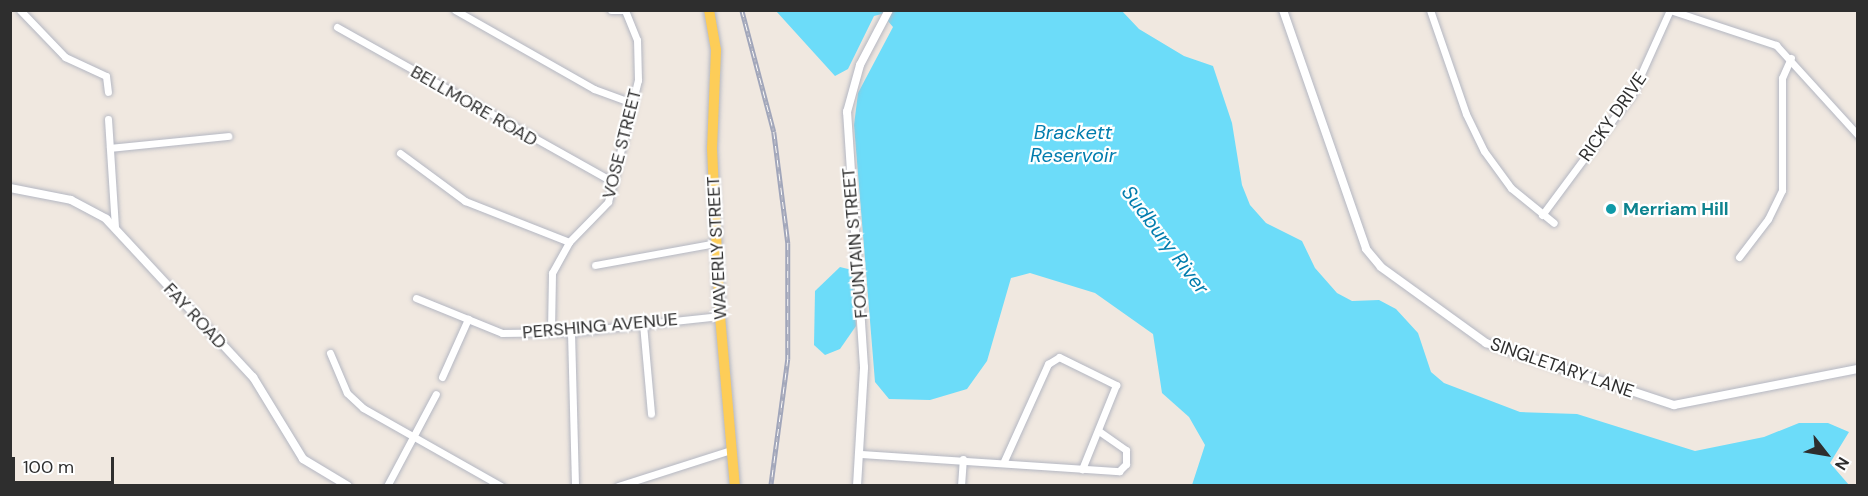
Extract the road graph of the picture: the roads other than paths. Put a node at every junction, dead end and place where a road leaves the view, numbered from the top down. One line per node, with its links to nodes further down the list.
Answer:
1 (20, 10): 12 (street)
2 (455, 10): 13 (street)
3 (611, 10): 4 (street)
4 (624, 10): 13 (street, VOSE STREET)
5 (709, 10): 25 (main road, WAVERLY STREET)
6 (889, 10): 42 (street, FOUNTAIN STREET)
7 (1283, 10): 35 (street, SINGLETARY LANE)
8 (1430, 10): 21 (street)
9 (1670, 10): 11 (street); 21 (street, RICKY DRIVE)
10 (337, 27): 19 (street, BELLMORE ROAD)
11 (1791, 58): 15 (street); 26 (street)
12 (108, 92)
13 (632, 103): 19 (street, VOSE STREET)
14 (108, 119): 17 (street)
15 (1857, 135)
16 (228, 136): 17 (street)
17 (110, 148): 23 (street)
18 (400, 153): 24 (street)
19 (613, 182): 24 (street, VOSE STREET)
20 (10, 189): 23 (street, FAY ROAD)
21 (1542, 215): 22 (street)
22 (1554, 223)
23 (115, 227): 46 (street, FAY ROAD)
24 (569, 242): 32 (street, VOSE STREET)
25 (716, 243): 27 (street); 29 (main road, WAVERLY STREET)
26 (1739, 256)
27 (595, 265)
28 (416, 298): 30 (street, PERSHING AVENUE)
29 (720, 316): 31 (street, PERSHING AVENUE); 41 (main road, WAVERLY STREET)
30 (468, 319): 32 (street, PERSHING AVENUE); 36 (street)
31 (643, 324): 33 (street, PERSHING AVENUE); 38 (street)
32 (551, 331): 33 (street, PERSHING AVENUE)
33 (571, 332): 49 (street)
34 (330, 353): 40 (street)
35 (1857, 369)
36 (442, 377)
37 (436, 394): 40 (street)
38 (651, 414)
39 (1099, 431): 44 (street); 45 (street); 45 (street)
40 (414, 437): 47 (street); 48 (street)
41 (731, 450): 50 (street); 51 (main road, WAVERLY STREET)
42 (861, 454): 43 (street); 52 (street, FOUNTAIN STREET)
43 (963, 459): 44 (street); 53 (street)
44 (1004, 460): 45 (street)
45 (1082, 469)
46 (348, 486)
47 (387, 486)
48 (501, 486)
49 (575, 486)
50 (618, 486)
51 (735, 486)
52 (857, 486)
53 (962, 486)

